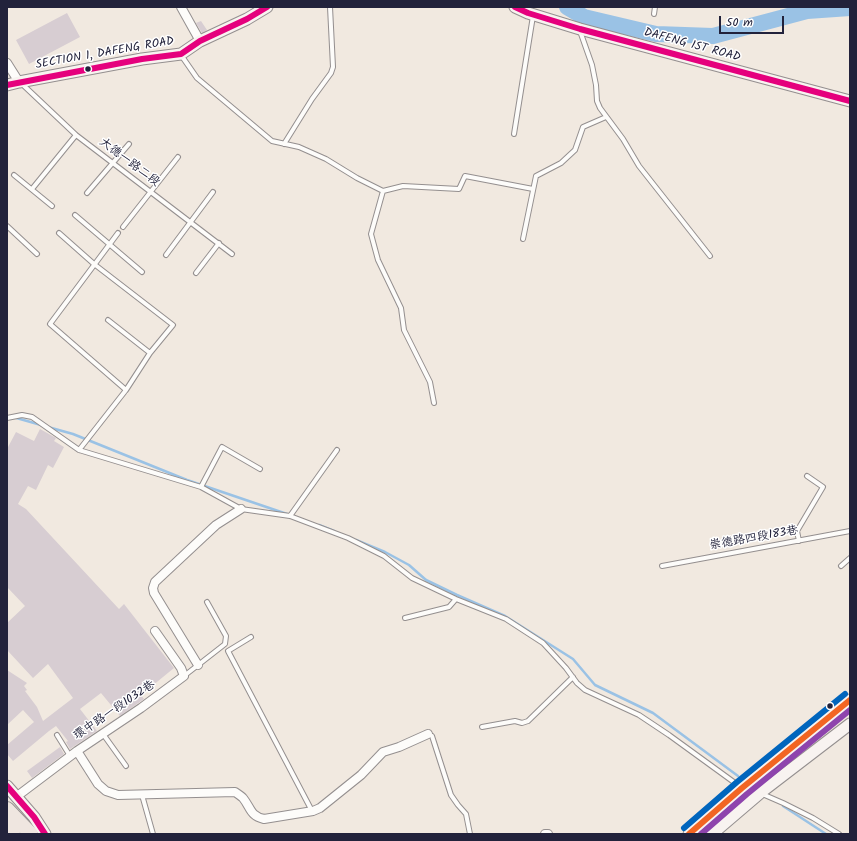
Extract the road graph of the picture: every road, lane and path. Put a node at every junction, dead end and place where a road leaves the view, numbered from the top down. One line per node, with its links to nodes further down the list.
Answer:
1 (181, 7): 9 (street)
2 (267, 7): 9 (street, SECTION 1, DAFENG ROAD)
3 (330, 7): 19 (lane)
4 (515, 7): 6 (street)
5 (655, 7): 7 (lane)
6 (531, 12): 8 (street, DAFENG 1ST ROAD); 16 (lane)
7 (654, 14)
8 (580, 29): 14 (street, DAFENG 1ST ROAD); 15 (lane)
9 (200, 41): 10 (street, SECTION 1, DAFENG ROAD)
10 (181, 54): 12 (street, SECTION 1, DAFENG ROAD); 19 (lane)
11 (7, 63): 12 (street)
12 (20, 82): 13 (street, SECTION 1, DAFENG ROAD); 17 (lane, 大德一路二段)
13 (7, 85)
14 (849, 99)
15 (606, 117): 24 (lane); 42 (lane)
16 (514, 134)
17 (76, 135): 21 (lane, 大德一路二段); 23 (lane)
18 (129, 144): 21 (lane)
19 (284, 144): 26 (lane)
20 (178, 156): 25 (lane)
21 (112, 163): 25 (lane, 大德一路二段); 28 (lane)
22 (14, 175): 23 (lane)
23 (32, 189): 29 (lane)
24 (533, 189): 26 (lane); 36 (lane)
25 (150, 191): 31 (lane, 大德一路二段); 33 (lane)
26 (383, 191): 49 (lane)
27 (213, 192): 31 (lane)
28 (86, 193)
29 (52, 206)
30 (75, 215): 38 (lane)
31 (191, 222): 37 (lane, 大德一路二段); 41 (lane)
32 (7, 226): 39 (lane)
33 (123, 227)
34 (59, 233): 43 (lane)
35 (118, 233): 38 (lane)
36 (523, 239)
37 (219, 243): 40 (lane, 大德一路二段); 45 (lane)
38 (109, 244): 43 (lane); 44 (lane)
39 (37, 254)
40 (232, 254)
41 (166, 255)
42 (710, 256)
43 (94, 264): 47 (lane); 48 (lane)
44 (142, 272)
45 (196, 273)
46 (108, 320): 47 (lane)
47 (150, 353): 48 (lane)
48 (126, 390): 51 (lane)
49 (434, 403)
50 (7, 418): 51 (lane)
51 (79, 450): 55 (lane)
52 (337, 450): 57 (lane)
53 (260, 469): 55 (lane)
54 (807, 476): 59 (lane)
55 (201, 487): 56 (lane)
56 (241, 509): 57 (lane); 68 (street)
57 (290, 516): 63 (lane)
58 (850, 531): 59 (lane, 崇德路四段183巷)
59 (799, 540): 61 (lane, 崇德路四段183巷)
60 (850, 558): 62 (lane)
61 (662, 566)
62 (841, 566)
63 (456, 599): 65 (lane); 70 (lane)
64 (207, 602): 68 (lane)
65 (405, 618)
66 (155, 631): 69 (street)
67 (251, 637): 85 (lane)
68 (198, 665): 69 (lane)
69 (184, 676): 74 (street, 環中路一段1032巷)
70 (573, 677): 73 (lane); 80 (lane)
71 (850, 700): 80 (street)
72 (850, 724): 81 (street)
73 (482, 727)
74 (103, 734): 77 (street, 環中路一段1032巷); 78 (lane)
75 (57, 735): 77 (lane)
76 (430, 735): 85 (street); 91 (lane)
77 (74, 754): 82 (street); 83 (street, 環中路一段1032巷)
78 (126, 766)
79 (7, 786): 83 (street)
80 (742, 788): 81 (lane); 94 (street)
81 (760, 792): 95 (street); 96 (lane)
82 (142, 795): 85 (street); 90 (lane)
83 (16, 797): 89 (street)
84 (7, 809): 88 (highway)
85 (313, 811)
86 (7, 826): 87 (highway)
87 (13, 834)
88 (31, 834)
89 (45, 834)
90 (153, 834)
91 (470, 834)
92 (545, 834): 93 (street)
93 (548, 834)
94 (689, 834)
95 (712, 834)
96 (839, 834)

